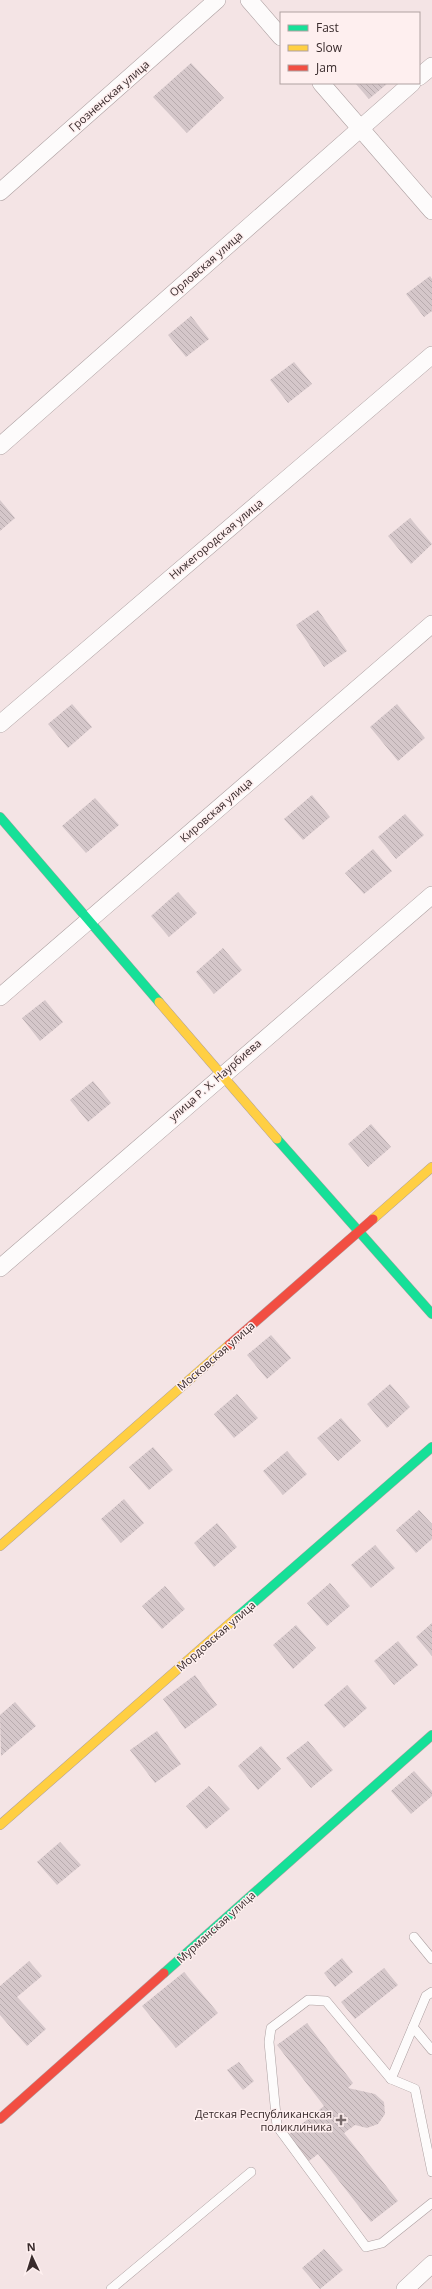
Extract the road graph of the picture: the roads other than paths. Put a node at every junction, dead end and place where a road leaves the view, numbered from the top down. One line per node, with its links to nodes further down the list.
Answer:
1 (217, 0): 9 (street, Грозненская улица)
2 (249, 0): 3 (street)
3 (280, 36)
4 (432, 66): 5 (street)
5 (420, 76)
6 (322, 84): 8 (street)
7 (411, 84): 8 (street, Орловская улица)
8 (360, 128): 10 (street); 12 (street, Орловская улица)
9 (0, 192)
10 (432, 211)
11 (432, 355): 14 (street, Нижегородская улица)
12 (0, 446)
13 (432, 624): 17 (street, Кировская улица)
14 (0, 724)
15 (0, 817): 17 (street)
16 (432, 895): 19 (street, улица Р. Х. Наурбиева)
17 (89, 920): 18 (street, Кировская улица); 19 (street)
18 (0, 997)
19 (222, 1074): 21 (street); 22 (street, улица Р. Х. Наурбиева)
20 (432, 1167): 21 (street, Московская улица)
21 (358, 1231): 23 (street); 25 (street, Московская улица)
22 (0, 1268)
23 (432, 1314)
24 (432, 1447): 27 (street, Мордовская улица)
25 (0, 1546)
26 (432, 1735): 34 (street, Мурманская улица)
27 (0, 1826)
28 (414, 1937): 29 (lane)
29 (432, 1959)
30 (432, 1992): 31 (lane)
31 (413, 2027): 32 (lane); 33 (lane)
32 (432, 2050)
33 (391, 2078): 36 (lane); 37 (lane)
34 (0, 2119)
35 (251, 2172): 39 (lane)
36 (432, 2172)
37 (432, 2202)
38 (432, 2264): 40 (street)
39 (111, 2289)
40 (405, 2289)

